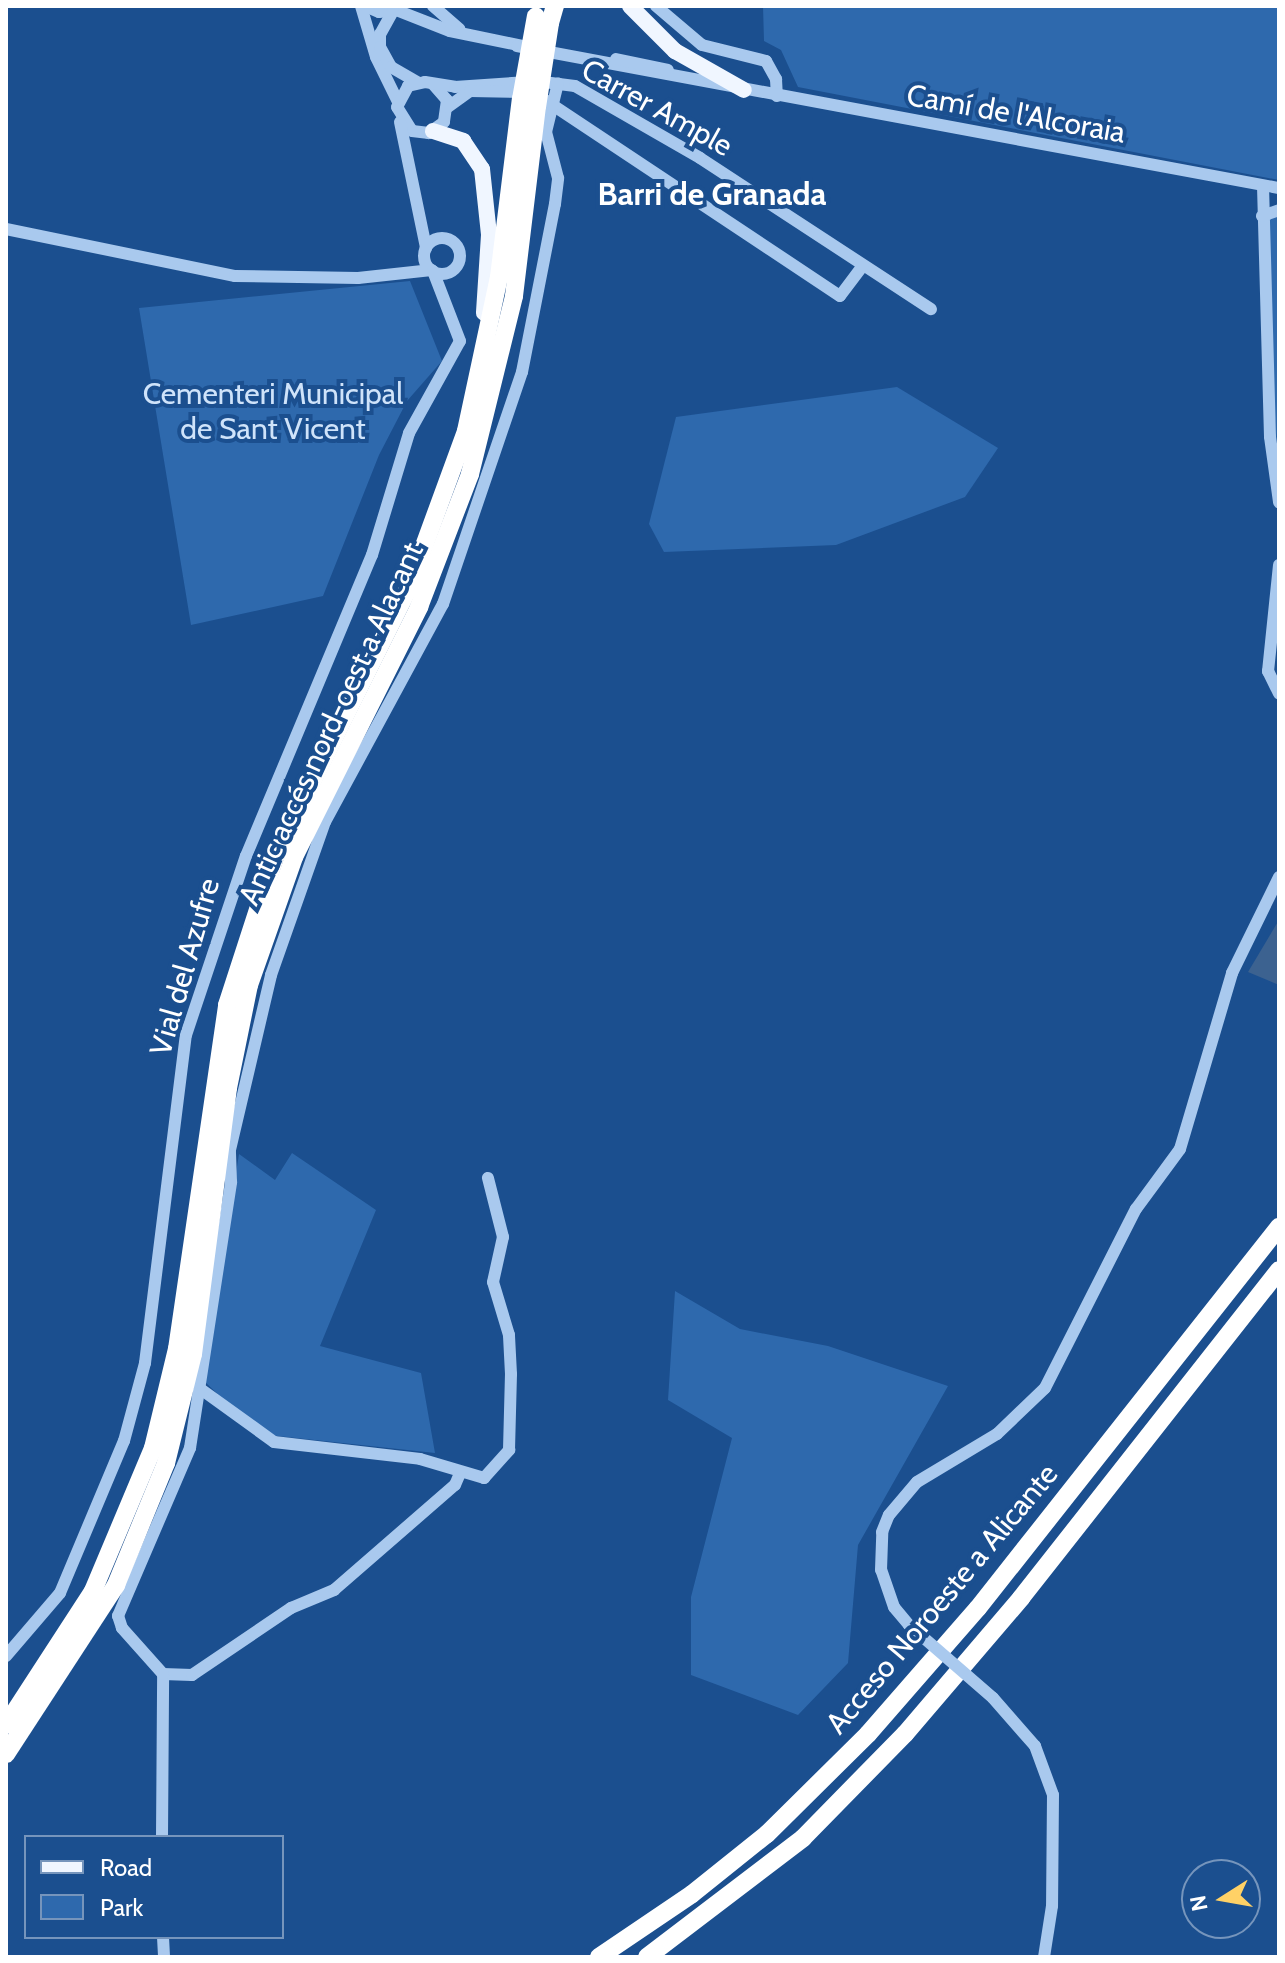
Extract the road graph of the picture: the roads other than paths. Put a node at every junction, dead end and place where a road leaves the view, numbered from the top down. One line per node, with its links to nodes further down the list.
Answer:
1 (363, 6): 5 (street); 17 (street)
2 (433, 6): 7 (street)
3 (630, 6): 8 (main road)
4 (656, 6): 16 (street)
5 (397, 9): 7 (street); 12 (street)
6 (545, 13): 18 (highway, bridge)
7 (469, 36): 9 (street)
8 (667, 45): 11 (street); 15 (main road)
9 (517, 46): 10 (street, Camí de l'Alcoraia); 11 (street, Camí de l'Alcoraia)
10 (579, 59): 11 (street, Camí de l'Alcoraia); 15 (street, Camí de l'Alcoraia)
11 (657, 67): 15 (street, Camí de l'Alcoraia)
12 (417, 82): 14 (street); 17 (street)
13 (558, 83): 14 (street); 18 (street); 32 (street, Carrer Ample)
14 (433, 84): 19 (street)
15 (744, 90): 16 (street, Camí de l'Alcoraia)
16 (777, 96): 23 (street, Camí de l'Alcoraia)
17 (398, 102): 20 (street)
18 (537, 103): 19 (street); 32 (street); 41 (highway, Antic accés nord-oest a Alacant); 46 (street); 51 (highway, Antic accés nord-oest a Alacant)
19 (448, 107): 21 (street)
20 (399, 119): 21 (street); 22 (street)
21 (431, 132): 22 (street); 41 (main road)
22 (407, 160): 27 (street)
23 (1245, 183): 24 (street, Camí de l'Alcoraia); 28 (street)
24 (1263, 186): 25 (street, Camí de l'Alcoraia); 28 (street)
25 (1279, 188)
26 (1279, 210): 28 (street)
27 (423, 214): 30 (street); 31 (street)
28 (1262, 216): 38 (street)
29 (6, 229): 33 (street)
30 (445, 238): 31 (street); 34 (street)
31 (426, 249): 33 (street); 35 (street)
32 (863, 266): 37 (street, Carrer Ample)
33 (399, 270): 35 (street)
34 (452, 270): 35 (street); 36 (street, Vial del Azufre)
35 (432, 271): 36 (street, Vial del Azufre)
36 (446, 303): 48 (street, Vial del Azufre)
37 (931, 309)
38 (1279, 502)
39 (1279, 565): 40 (street)
40 (1279, 694)
41 (326, 751): 50 (highway, Antic accés nord-oest a Alacant)
42 (1279, 877): 55 (street, bridge)
43 (488, 1178): 47 (street)
44 (1279, 1227): 53 (highway, Acceso Noroeste a Alicante)
45 (1279, 1270): 54 (highway, Acceso Noroeste a Alicante)
46 (202, 1390): 47 (street); 49 (street)
47 (460, 1473): 49 (street)
48 (6, 1656)
49 (163, 1674): 52 (street)
50 (6, 1725)
51 (6, 1754)
52 (162, 1835)
53 (599, 1957)
54 (647, 1957)
55 (1044, 1957)

